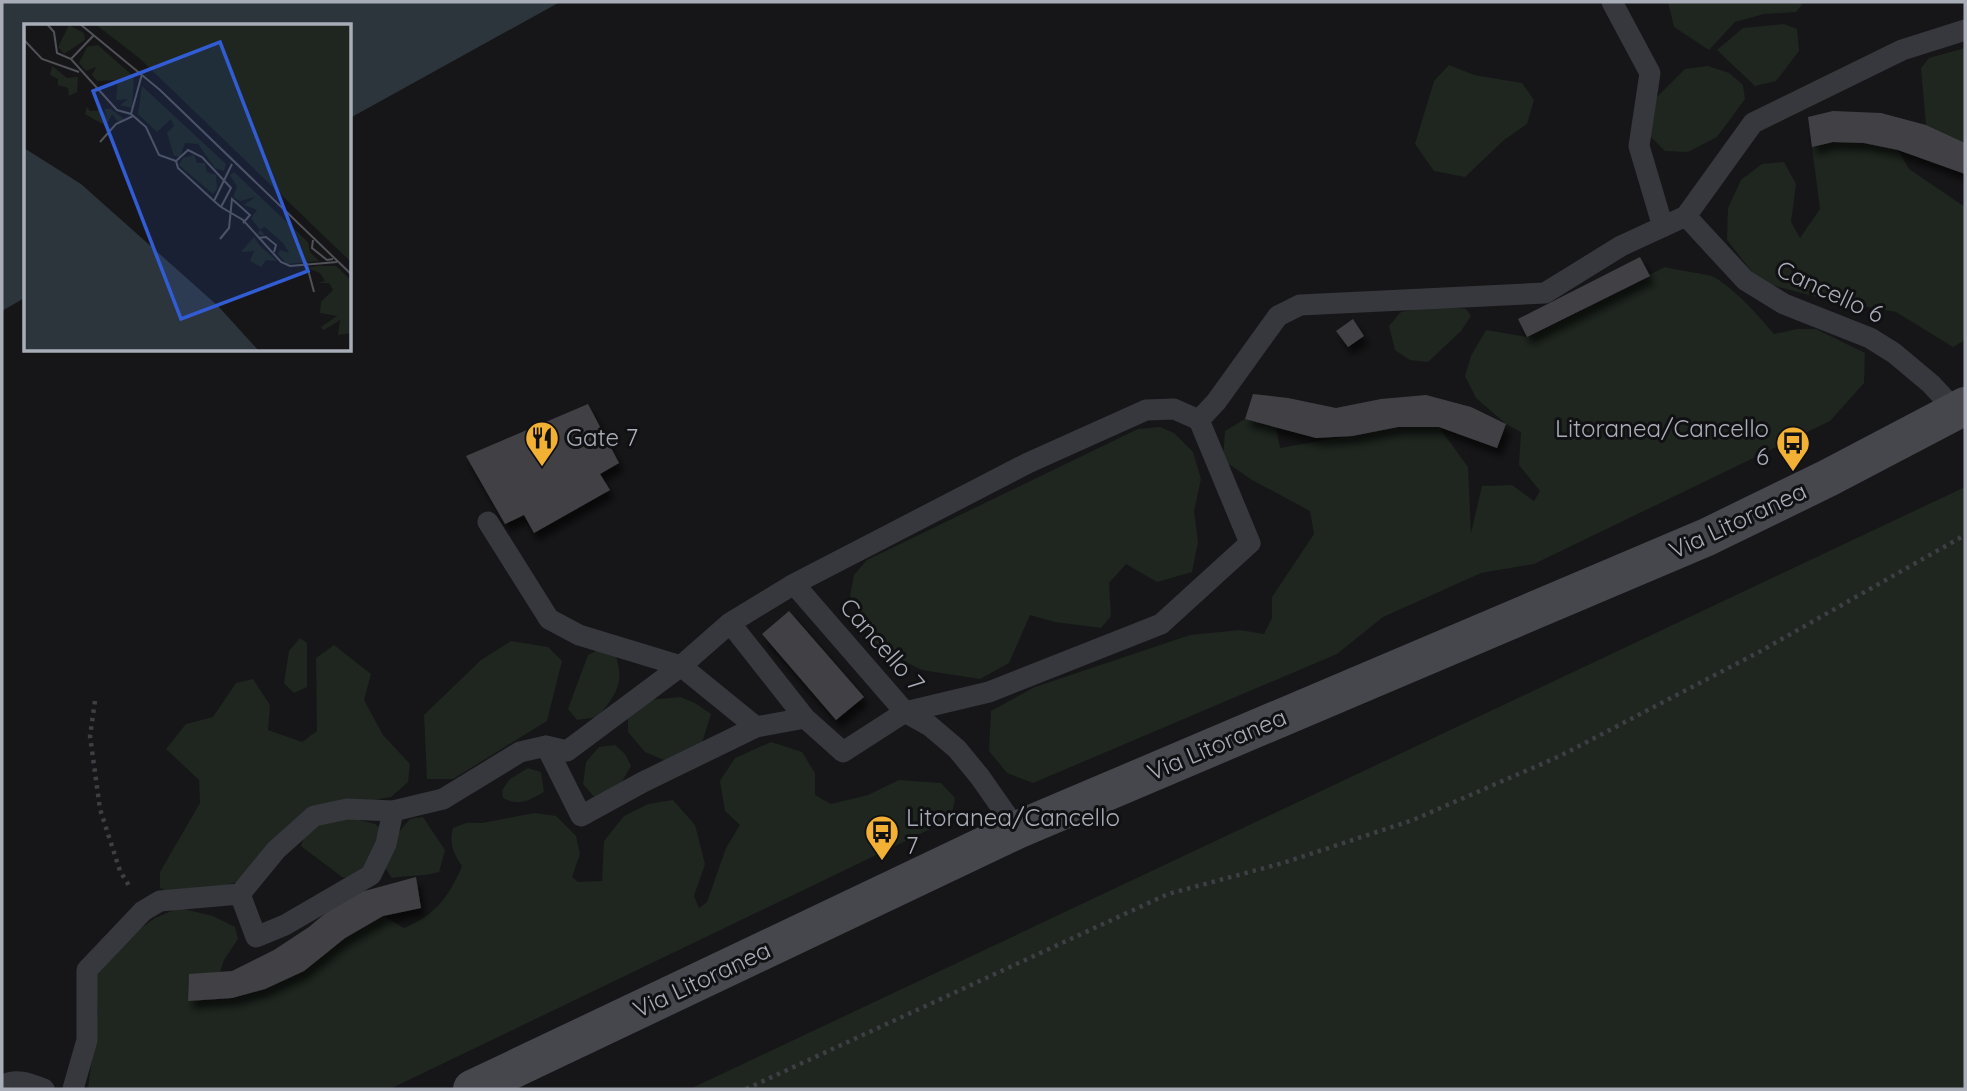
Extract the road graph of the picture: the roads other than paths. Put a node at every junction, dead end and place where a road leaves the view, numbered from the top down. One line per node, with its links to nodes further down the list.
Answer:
1 (1612, 2): 4 (lane)
2 (1965, 30): 3 (lane)
3 (1686, 216): 4 (lane); 5 (lane, Cancello 6)
4 (1663, 227): 6 (lane)
5 (1960, 409): 16 (main road, Via Litoranea)
6 (1199, 420): 8 (lane); 11 (lane)
7 (488, 522): 10 (lane)
8 (794, 584): 9 (lane); 11 (lane, Cancello 7)
9 (730, 623): 10 (lane); 12 (lane)
10 (681, 666): 13 (lane); 14 (lane)
11 (905, 712): 12 (lane); 16 (lane, Cancello 7)
12 (805, 718): 13 (lane)
13 (756, 727): 14 (lane)
14 (547, 746): 15 (lane)
15 (393, 811): 17 (lane); 17 (lane)
16 (1017, 830): 21 (main road, Via Litoranea)
17 (240, 894): 20 (lane)
18 (2, 1086): 19 (lane)
19 (44, 1089)
20 (73, 1089)
21 (472, 1089)

